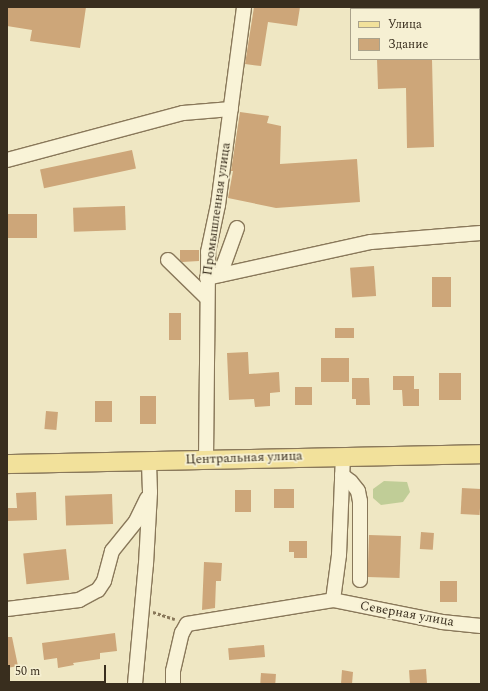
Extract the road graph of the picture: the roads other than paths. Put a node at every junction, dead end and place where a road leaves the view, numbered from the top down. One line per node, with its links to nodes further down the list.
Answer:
1 (244, 7): 2 (street, Промышленная улица)
2 (231, 109): 3 (street); 7 (street, Промышленная улица)
3 (7, 160)
4 (237, 228): 7 (street)
5 (481, 233): 7 (street)
6 (168, 260): 8 (street)
7 (214, 276): 8 (street, Промышленная улица)
8 (207, 298): 11 (street, Промышленная улица)
9 (481, 454): 10 (main road, Центральная улица)
10 (343, 456): 11 (main road, Центральная улица); 14 (street)
11 (206, 459): 12 (main road, Центральная улица)
12 (149, 461): 13 (main road, Центральная улица); 15 (street)
13 (7, 464)
14 (342, 475): 16 (street); 17 (street)
15 (150, 492): 18 (street); 20 (street)
16 (360, 580)
17 (333, 600): 19 (street, Северная улица); 21 (street, Северная улица)
18 (7, 609)
19 (481, 626)
20 (135, 684)
21 (173, 684)

